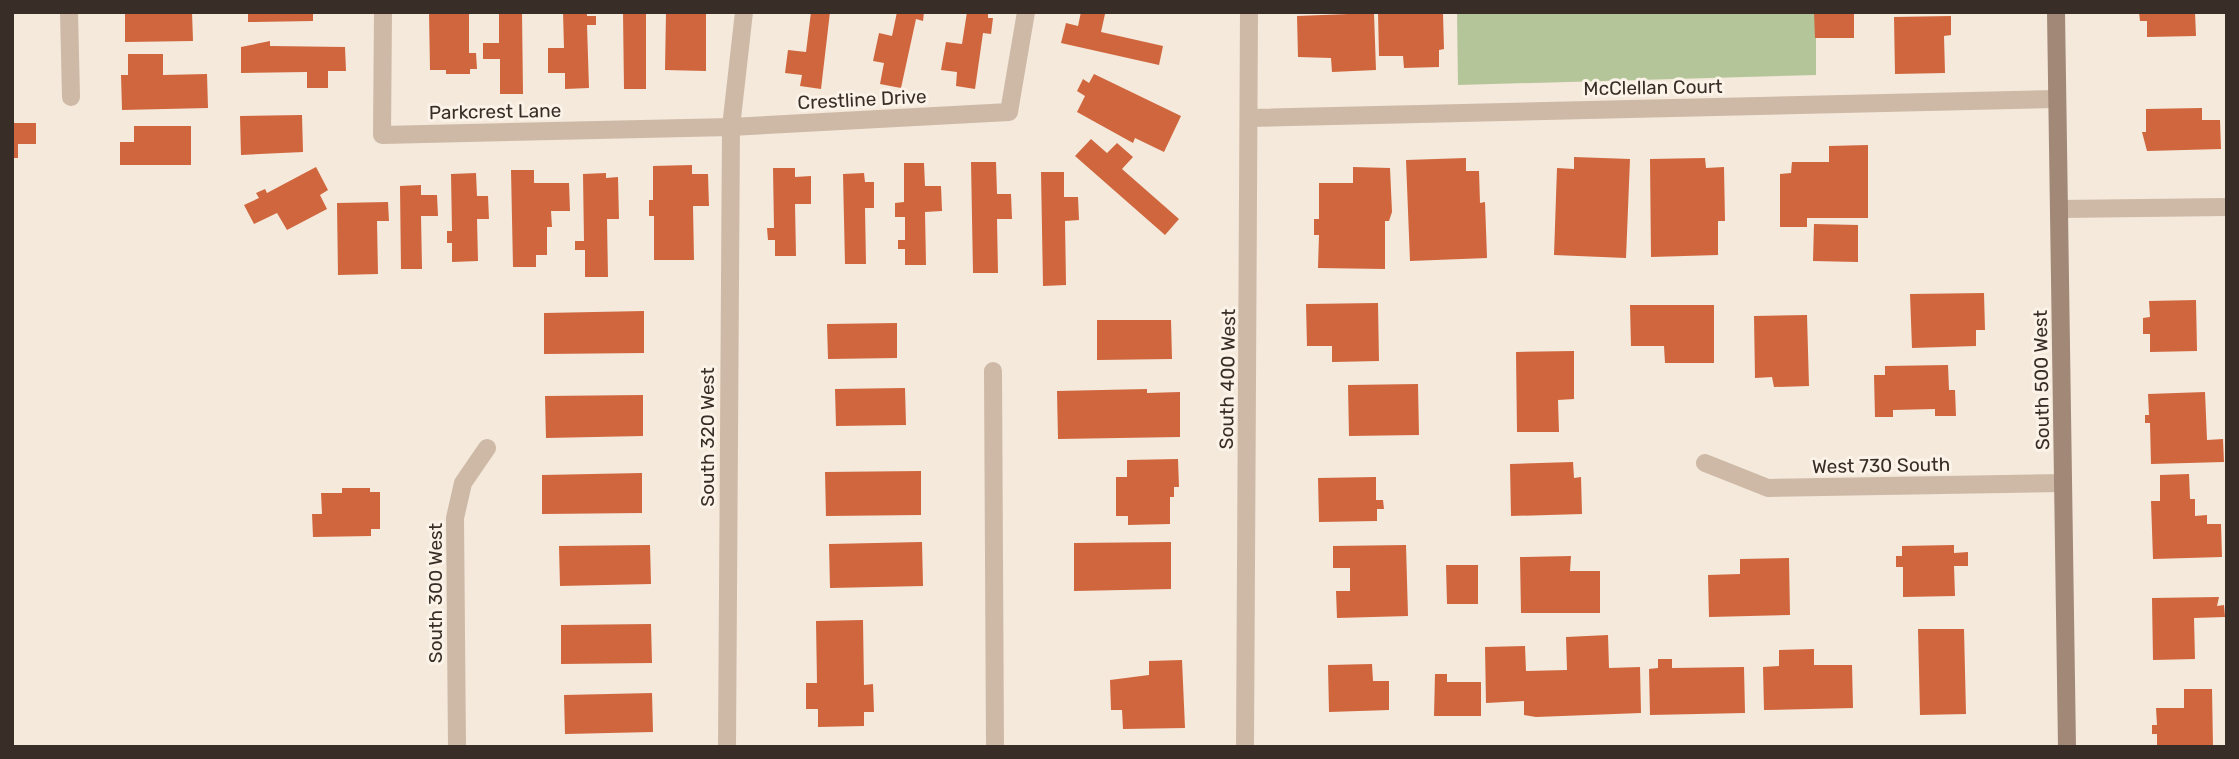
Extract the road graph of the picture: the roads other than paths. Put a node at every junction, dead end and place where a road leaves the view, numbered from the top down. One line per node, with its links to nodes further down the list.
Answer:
1 (69, 12): 7 (street)
2 (383, 12): 10 (street, Parkcrest Lane)
3 (744, 12): 10 (street)
4 (1026, 12): 10 (street, Crestline Drive)
5 (1248, 12): 9 (street, South 400 West)
6 (2056, 12): 8 (main road, South 500 West)
7 (71, 97)
8 (2057, 99): 9 (street, McClellan Court); 12 (main road, South 500 West)
9 (1250, 118): 20 (street, South 400 West)
10 (731, 127): 18 (street, South 320 West)
11 (2227, 207): 12 (street)
12 (2060, 209): 16 (main road, South 500 West)
13 (993, 371): 19 (street)
14 (488, 448): 17 (street, South 300 West)
15 (1706, 463): 16 (street, West 730 South)
16 (2063, 483): 21 (main road, South 500 West)
17 (457, 747)
18 (727, 747)
19 (995, 747)
20 (1245, 747)
21 (2067, 747)

